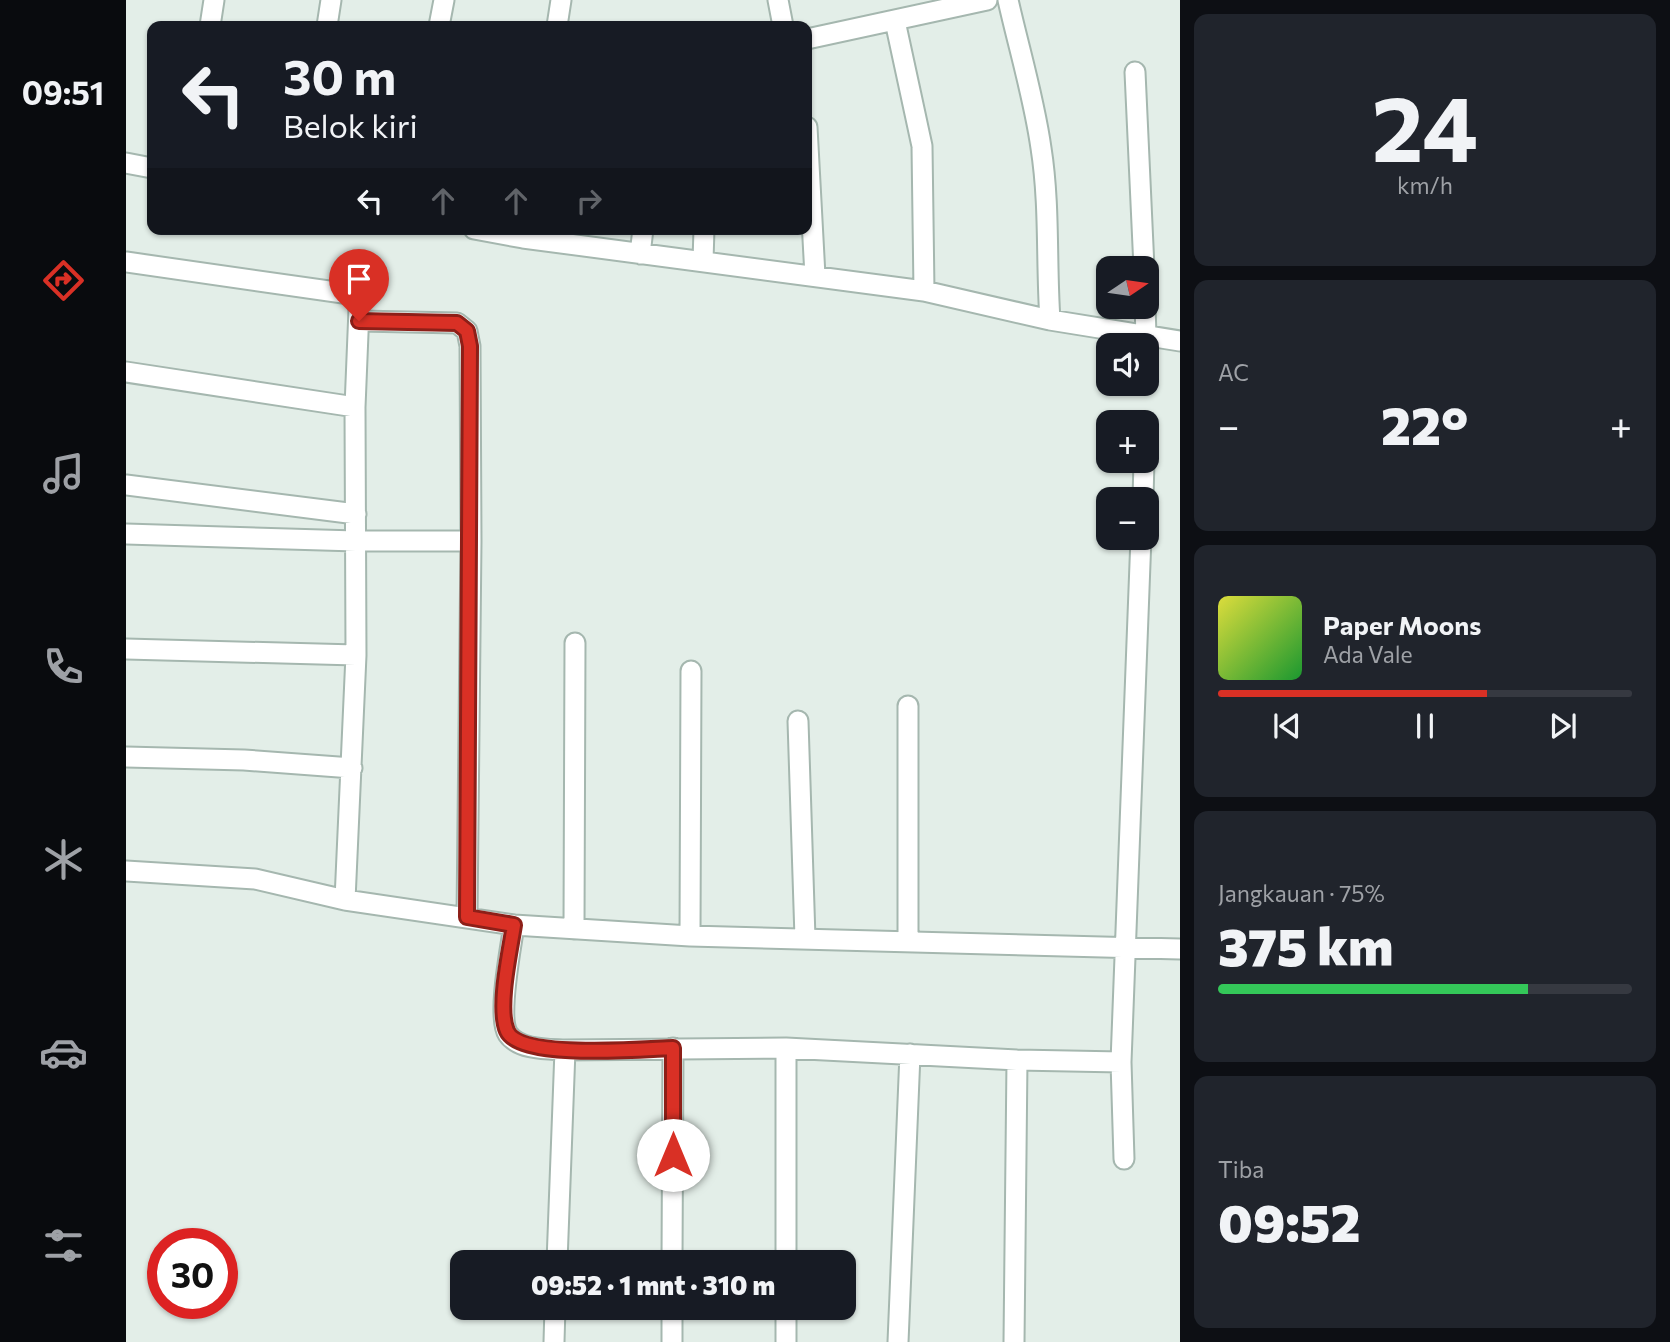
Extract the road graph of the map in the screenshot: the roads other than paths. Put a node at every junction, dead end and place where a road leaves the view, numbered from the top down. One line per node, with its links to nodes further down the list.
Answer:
1 (214, 0): 8 (street)
2 (331, 0): 9 (street)
3 (444, 0): 10 (street)
4 (561, 0): 11 (street)
5 (778, 0): 12 (street)
6 (986, 0): 13 (street)
7 (1008, 0): 28 (street)
8 (211, 21)
9 (328, 21)
10 (440, 21)
11 (558, 21)
12 (782, 21)
13 (895, 21): 14 (street); 27 (street)
14 (812, 38)
15 (1135, 72): 23 (street)
16 (126, 163): 17 (street)
17 (147, 166)
18 (812, 196): 26 (street)
19 (529, 235): 22 (street)
20 (642, 235): 22 (street)
21 (704, 235): 24 (street)
22 (640, 254): 24 (street)
23 (1143, 256)
24 (703, 261): 26 (street)
25 (126, 262): 29 (street)
26 (815, 276): 27 (street)
27 (924, 291): 28 (street)
28 (1050, 320): 30 (street)
29 (359, 321): 34 (street); 39 (street)
30 (1133, 333)
31 (1159, 337): 32 (street)
32 (1180, 341)
33 (126, 372): 34 (street)
34 (355, 407): 36 (street)
35 (126, 485): 36 (street)
36 (356, 514): 38 (street)
37 (126, 534): 38 (street)
38 (356, 541): 39 (street); 43 (street)
39 (471, 541): 51 (street)
40 (1141, 550): 57 (street)
41 (575, 643): 53 (street)
42 (126, 649): 43 (street)
43 (356, 656): 48 (street)
44 (691, 671): 54 (street)
45 (908, 706): 56 (street)
46 (798, 721): 55 (street)
47 (126, 757): 48 (street)
48 (352, 768): 50 (street)
49 (126, 871): 50 (street)
50 (345, 900): 51 (street)
51 (467, 917): 52 (street)
52 (514, 925): 53 (street); 61 (street)
53 (573, 929): 54 (street)
54 (690, 936): 55 (street)
55 (805, 937): 56 (street)
56 (908, 941): 57 (street)
57 (1127, 948): 58 (street); 64 (street)
58 (1180, 949)
59 (673, 1048): 60 (street); 61 (street); 67 (street)
60 (786, 1048): 62 (street); 68 (street)
61 (565, 1050): 66 (street)
62 (910, 1054): 63 (street); 75 (street)
63 (1017, 1060): 64 (street); 76 (street)
64 (1121, 1062): 65 (street)
65 (1124, 1158)
66 (557, 1250)
67 (672, 1250)
68 (786, 1250)
69 (555, 1320): 72 (street)
70 (672, 1320): 73 (street)
71 (786, 1320): 74 (street)
72 (554, 1342)
73 (672, 1342)
74 (786, 1342)
75 (898, 1342)
76 (1014, 1342)

